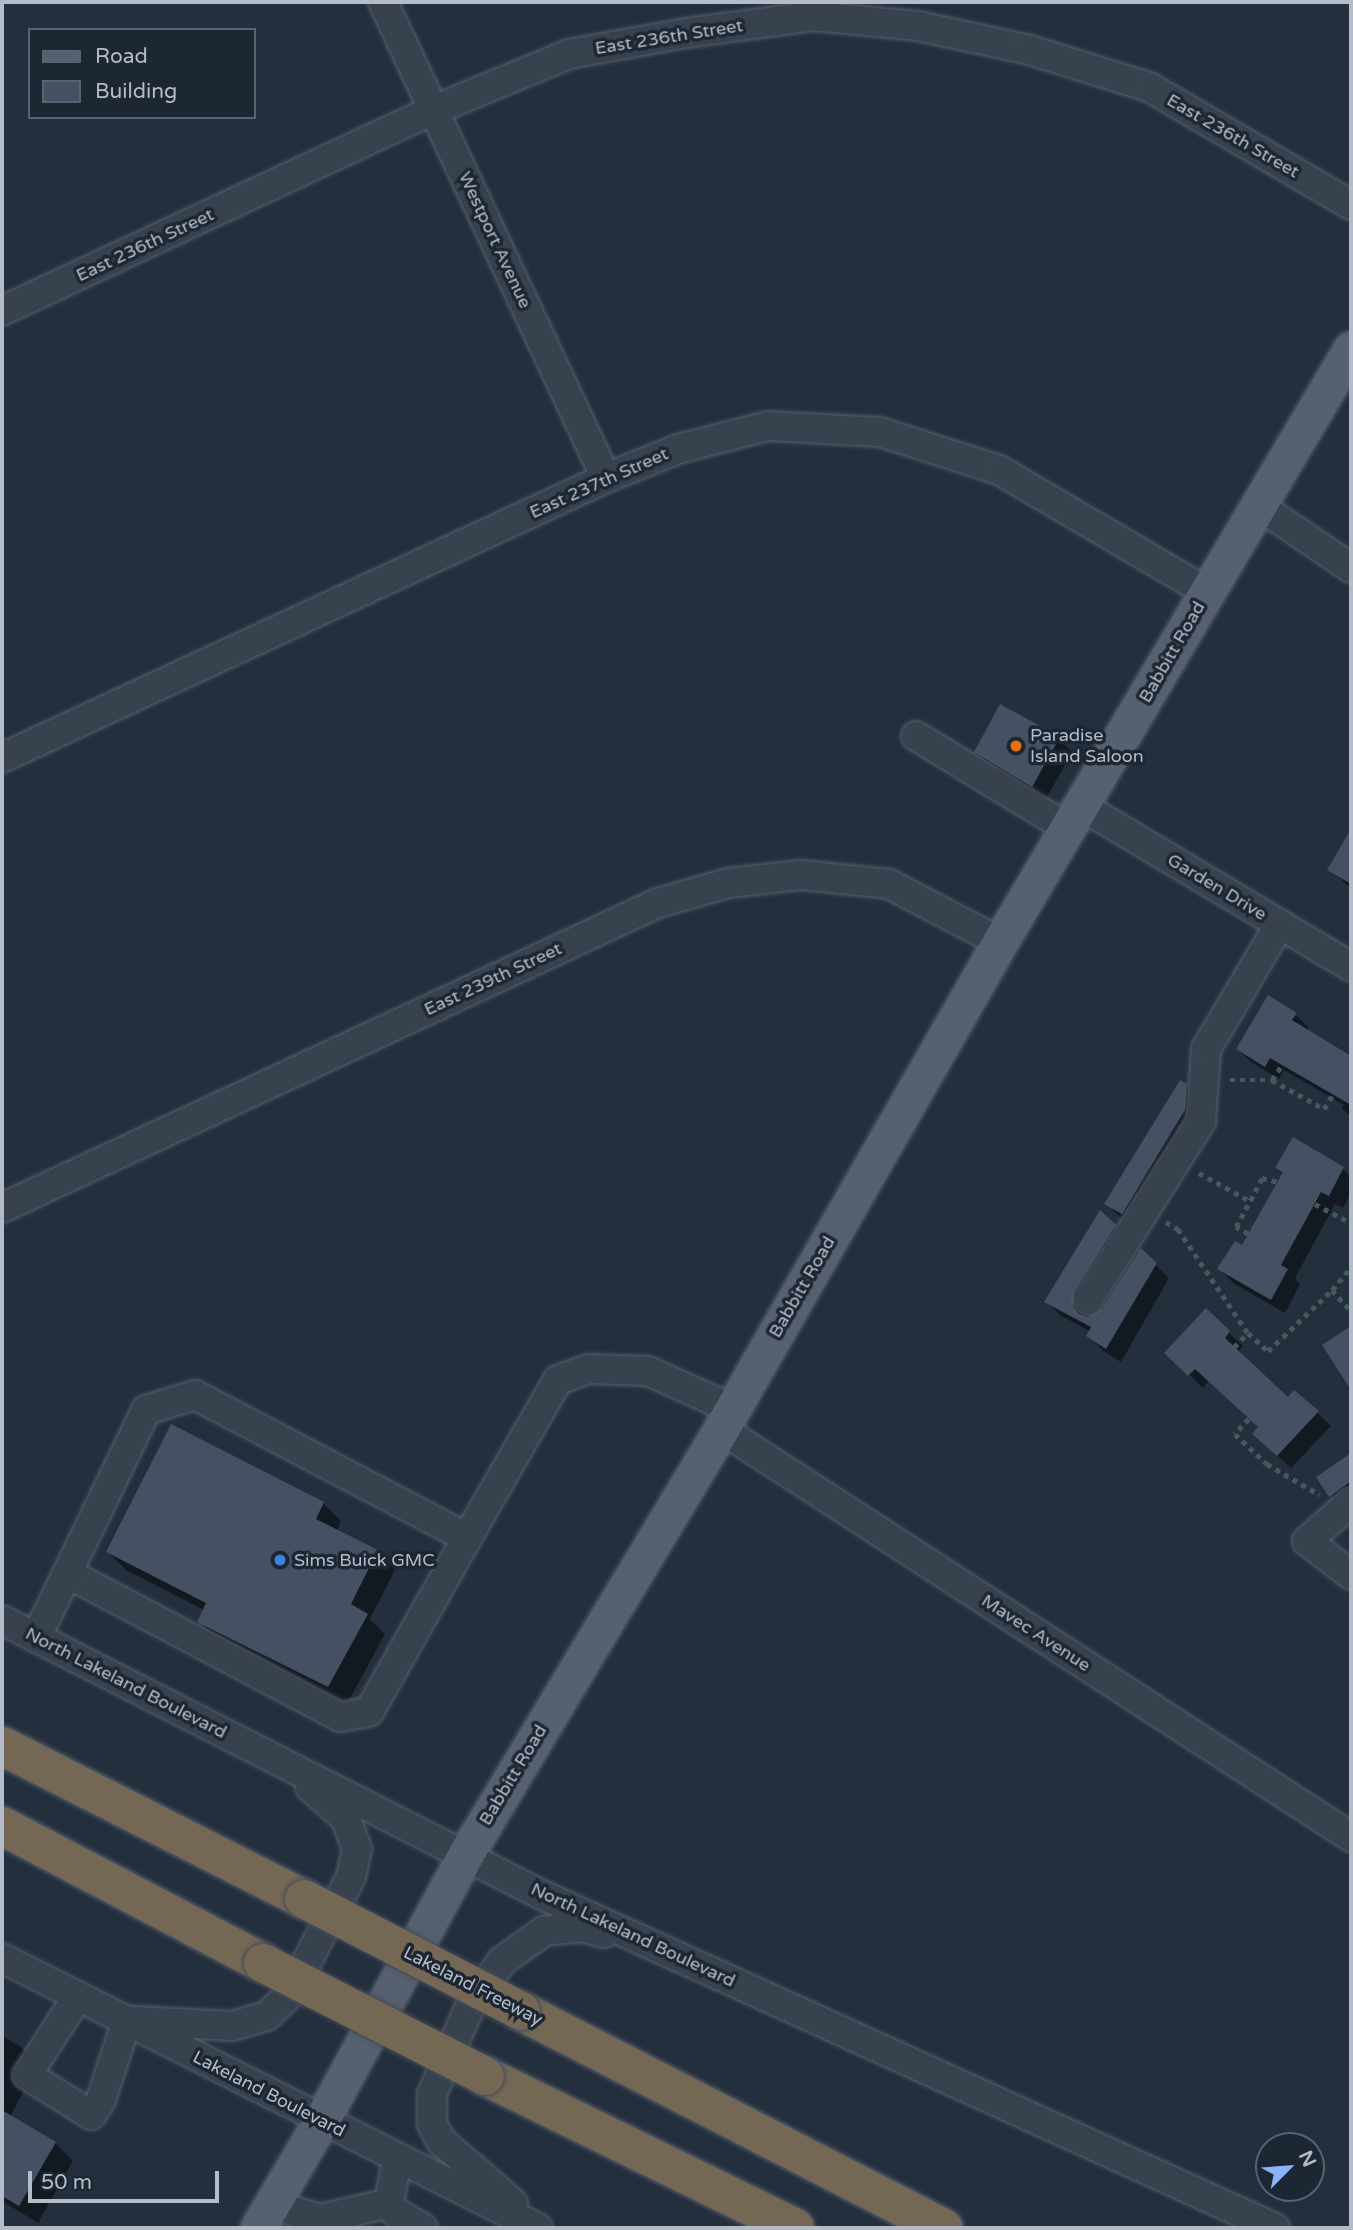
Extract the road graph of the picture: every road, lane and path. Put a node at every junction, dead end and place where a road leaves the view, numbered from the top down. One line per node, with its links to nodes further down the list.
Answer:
1 (383, 2): 2 (street, Westport Avenue)
2 (434, 110): 3 (street, East 236th Street); 4 (street, East 236th Street); 6 (street, Westport Avenue)
3 (1351, 205)
4 (2, 311)
5 (1351, 349): 7 (main road, Babbitt Road)
6 (606, 478): 9 (street, East 237th Street); 11 (street, East 237th Street)
7 (1258, 506): 8 (street); 9 (main road, Babbitt Road)
8 (1351, 568)
9 (1208, 592): 12 (main road, Babbitt Road)
10 (916, 736): 12 (street, Garden Drive)
11 (2, 758)
12 (1076, 818): 13 (street, Garden Drive); 14 (main road, Babbitt Road)
13 (1280, 924): 15 (street, Garden Drive); 30 (street)
14 (1000, 942): 24 (street, East 239th Street); 34 (main road, Babbitt Road)
15 (1351, 967)
16 (1282, 1065): 18 (path)
17 (1226, 1080): 18 (path)
18 (1272, 1080): 19 (path)
19 (1333, 1094)
20 (1197, 1172): 22 (path)
21 (1278, 1182): 22 (path)
22 (1250, 1201): 27 (path)
23 (1315, 1204): 26 (path)
24 (2, 1208)
25 (1157, 1216): 32 (path)
26 (1351, 1223)
27 (1248, 1234)
28 (1351, 1267): 29 (path)
29 (1332, 1290): 31 (path); 32 (path)
30 (1088, 1300)
31 (1351, 1311)
32 (1248, 1333): 33 (path)
33 (1234, 1346)
34 (727, 1419): 37 (street, Mavec Avenue); 45 (street, Mavec Avenue); 46 (main road, Babbitt Road)
35 (1249, 1419): 36 (path)
36 (1339, 1500): 39 (street)
37 (467, 1538): 38 (street, Mavec Avenue); 38 (street)
38 (67, 1573): 41 (street)
39 (1351, 1575)
40 (2, 1620): 41 (street, North Lakeland Boulevard)
41 (36, 1638): 43 (street, North Lakeland Boulevard)
42 (2, 1746): 61 (highway, Lakeland Freeway, bridge)
43 (282, 1761): 46 (street, North Lakeland Boulevard); 50 (street)
44 (2, 1826): 60 (highway, bridge)
45 (1351, 1837)
46 (466, 1854): 47 (street, North Lakeland Boulevard); 51 (main road, Babbitt Road)
47 (654, 1945): 59 (street); 62 (street, North Lakeland Boulevard)
48 (2, 1958): 49 (street, Lakeland Boulevard)
49 (78, 1996): 50 (street, Lakeland Boulevard); 50 (street)
50 (127, 2021): 51 (street, Lakeland Boulevard)
51 (321, 2121): 52 (street, Lakeland Boulevard); 54 (main road, Babbitt Road)
52 (397, 2159): 53 (street); 55 (street, Lakeland Boulevard)
53 (389, 2203): 56 (street); 57 (street)
54 (265, 2217): 56 (street)
55 (496, 2219): 58 (street, Lakeland Boulevard)
56 (319, 2223)
57 (423, 2228)
58 (538, 2228)
59 (543, 2228)
60 (795, 2228)
61 (943, 2228)
62 (1275, 2228)

